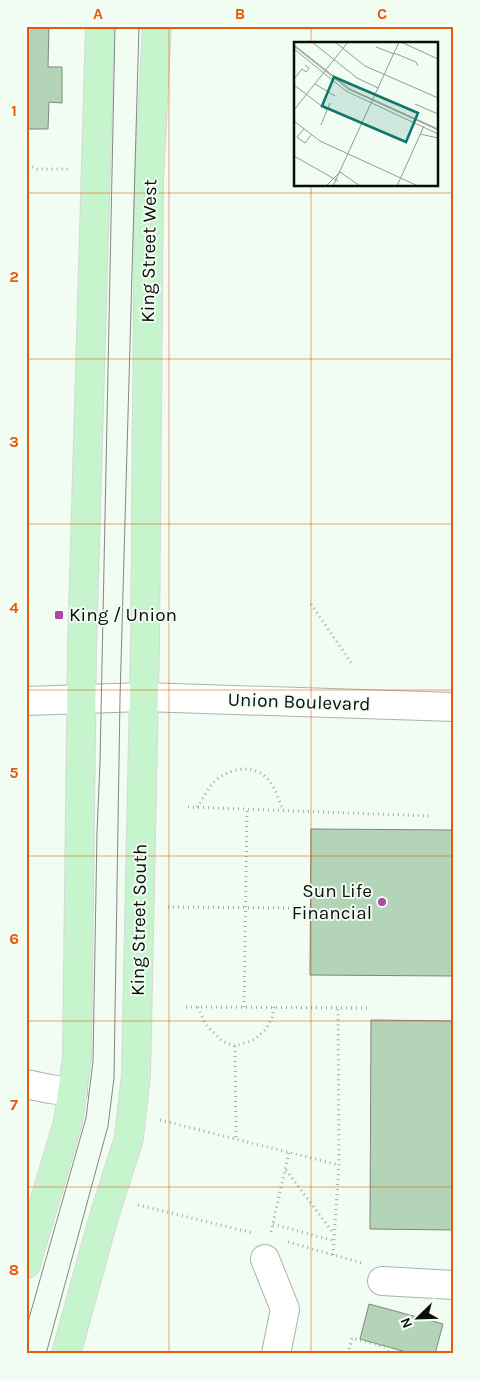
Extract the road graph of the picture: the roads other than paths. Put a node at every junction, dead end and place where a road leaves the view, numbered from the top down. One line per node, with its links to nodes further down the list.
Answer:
1 (100, 26): 5 (main road)
2 (157, 26): 3 (main road, King Street West)
3 (146, 476): 4 (main road, King Street South)
4 (143, 697): 5 (street, Union Boulevard); 7 (street, Union Boulevard); 14 (main road, King Street South)
5 (81, 699): 6 (street, Union Boulevard); 9 (main road)
6 (26, 700)
7 (454, 706)
8 (26, 1084): 9 (street)
9 (73, 1092): 11 (main road)
10 (265, 1259): 15 (street)
11 (26, 1264)
12 (382, 1281): 13 (street)
13 (454, 1285)
14 (66, 1354)
15 (276, 1354)

